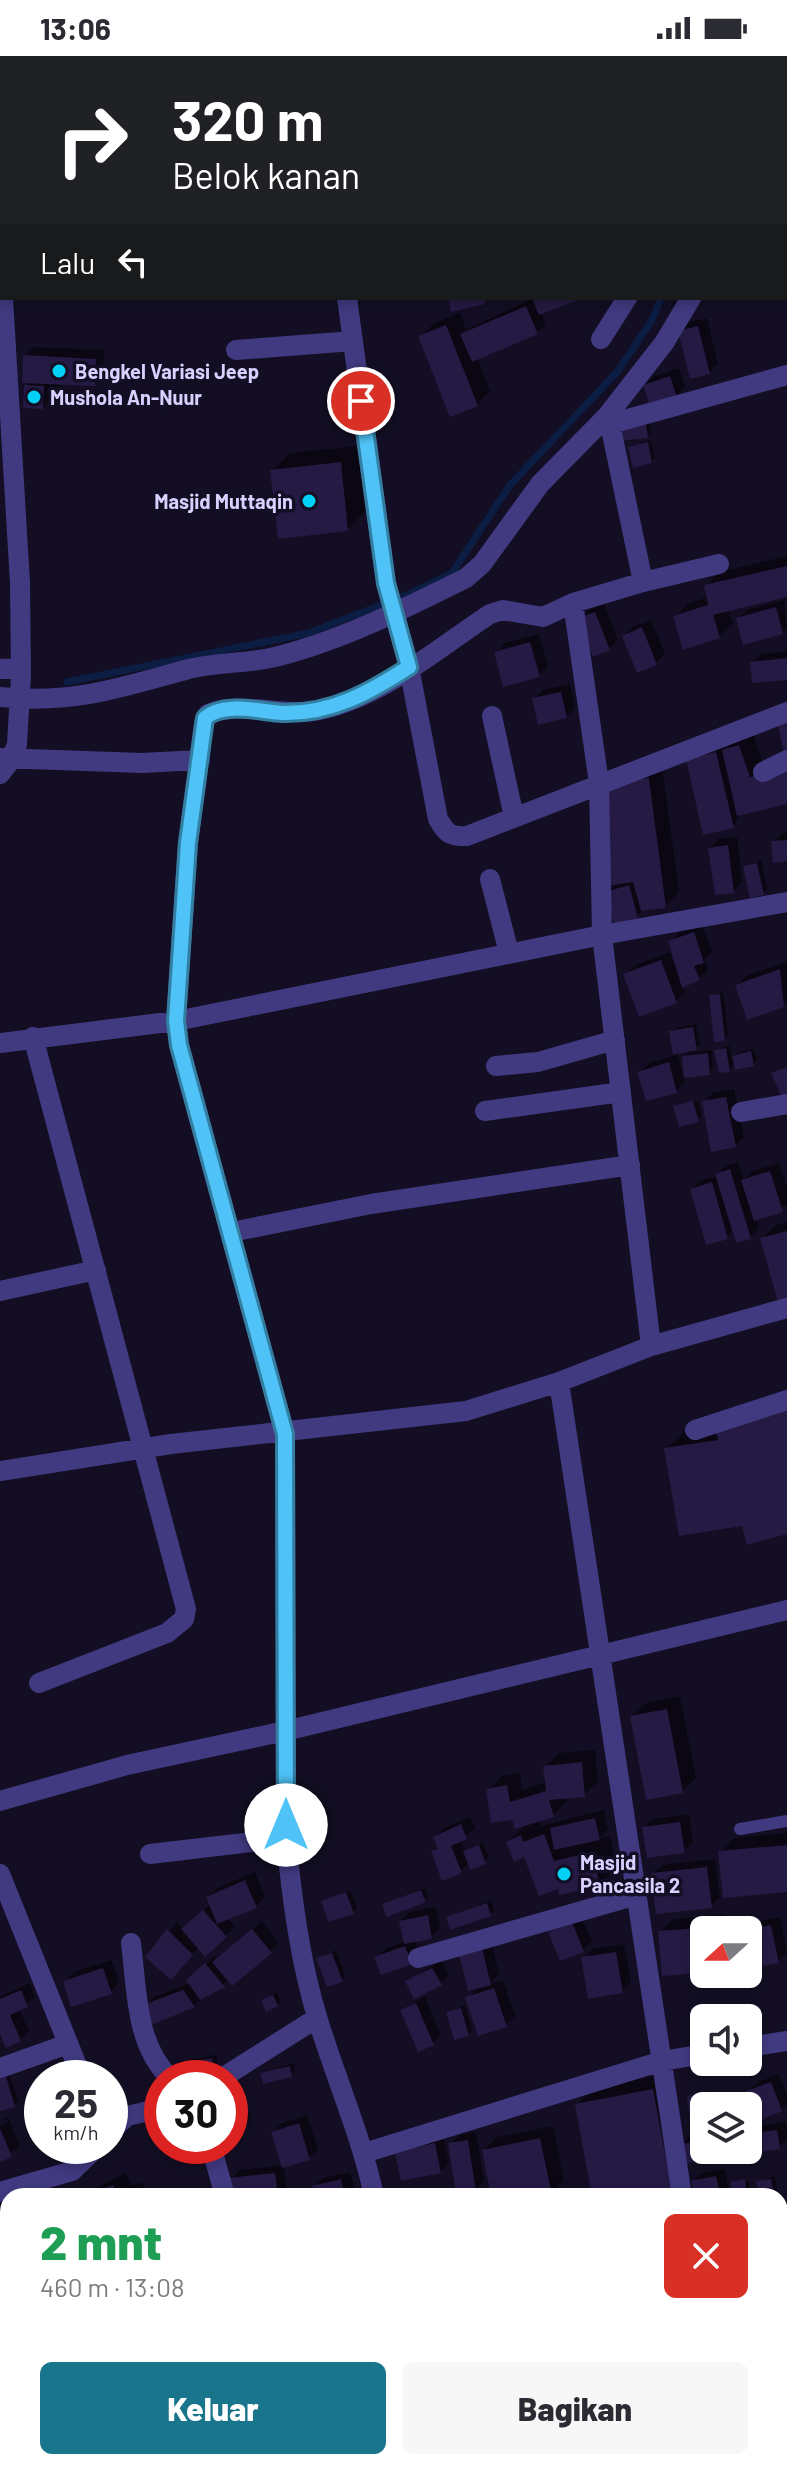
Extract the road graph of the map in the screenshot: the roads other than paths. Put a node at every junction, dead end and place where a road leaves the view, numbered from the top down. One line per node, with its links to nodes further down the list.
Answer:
1 (3, 300): 8 (street)
2 (347, 300): 6 (street)
3 (626, 300): 5 (street)
4 (690, 300): 10 (street)
5 (601, 339)
6 (353, 341): 7 (street); 14 (street)
7 (236, 350)
8 (4, 363): 13 (street)
9 (787, 375): 10 (street)
10 (608, 420): 12 (street); 14 (street)
11 (719, 564): 12 (street)
12 (643, 582): 15 (street)
13 (10, 583): 17 (street)
14 (391, 598): 16 (street); 20 (street)
15 (573, 603): 16 (street); 27 (street)
16 (409, 667): 23 (street); 28 (street)
17 (21, 668): 18 (street); 20 (street)
18 (0, 669)
19 (0, 697): 20 (street)
20 (21, 699): 25 (street)
21 (787, 712): 27 (street)
22 (492, 716): 28 (street)
23 (200, 760): 25 (street); 33 (street)
24 (787, 760): 26 (street)
25 (4, 764)
26 (763, 772)
27 (599, 783): 28 (street); 31 (street)
28 (514, 817)
29 (490, 879): 32 (street)
30 (787, 902): 31 (street)
31 (602, 935): 32 (street); 35 (street)
32 (509, 953): 33 (street)
33 (176, 1021): 34 (street); 43 (street)
34 (33, 1037): 36 (street); 44 (street)
35 (615, 1040): 37 (street); 38 (street)
36 (0, 1043)
37 (496, 1066)
38 (621, 1092): 40 (street); 42 (street)
39 (787, 1104): 41 (street)
40 (485, 1111)
41 (741, 1112)
42 (630, 1165): 43 (street); 47 (street)
43 (232, 1232): 51 (street)
44 (96, 1270): 45 (street); 52 (street)
45 (0, 1291)
46 (787, 1308): 47 (street)
47 (651, 1346): 48 (street)
48 (559, 1382): 51 (street); 55 (street)
49 (787, 1400): 50 (street)
50 (695, 1430)
51 (285, 1434): 52 (street); 57 (street)
52 (141, 1450): 53 (street); 56 (street)
53 (0, 1471)
54 (787, 1610): 55 (street)
55 (601, 1654): 57 (street); 64 (street)
56 (39, 1683)
57 (285, 1731): 58 (street); 61 (street)
58 (0, 1801)
59 (787, 1821): 60 (lane)
60 (740, 1829)
61 (286, 1838): 62 (street); 67 (street)
62 (150, 1854)
63 (0, 1874): 69 (street)
64 (637, 1895): 66 (street); 74 (street)
65 (131, 1943): 73 (street)
66 (418, 1958)
67 (317, 2018): 75 (street); 77 (street)
68 (787, 2041): 70 (street)
69 (68, 2044): 72 (street); 76 (street)
70 (762, 2045)
71 (690, 2056): 74 (street)
72 (75, 2060)
73 (153, 2060)
74 (662, 2061): 77 (street); 83 (street)
75 (248, 2062)
76 (0, 2068)
77 (364, 2153): 82 (street)
78 (79, 2164): 80 (street)
79 (216, 2164): 81 (street)
80 (14, 2188)
81 (223, 2188)
82 (372, 2188)
83 (681, 2188)

